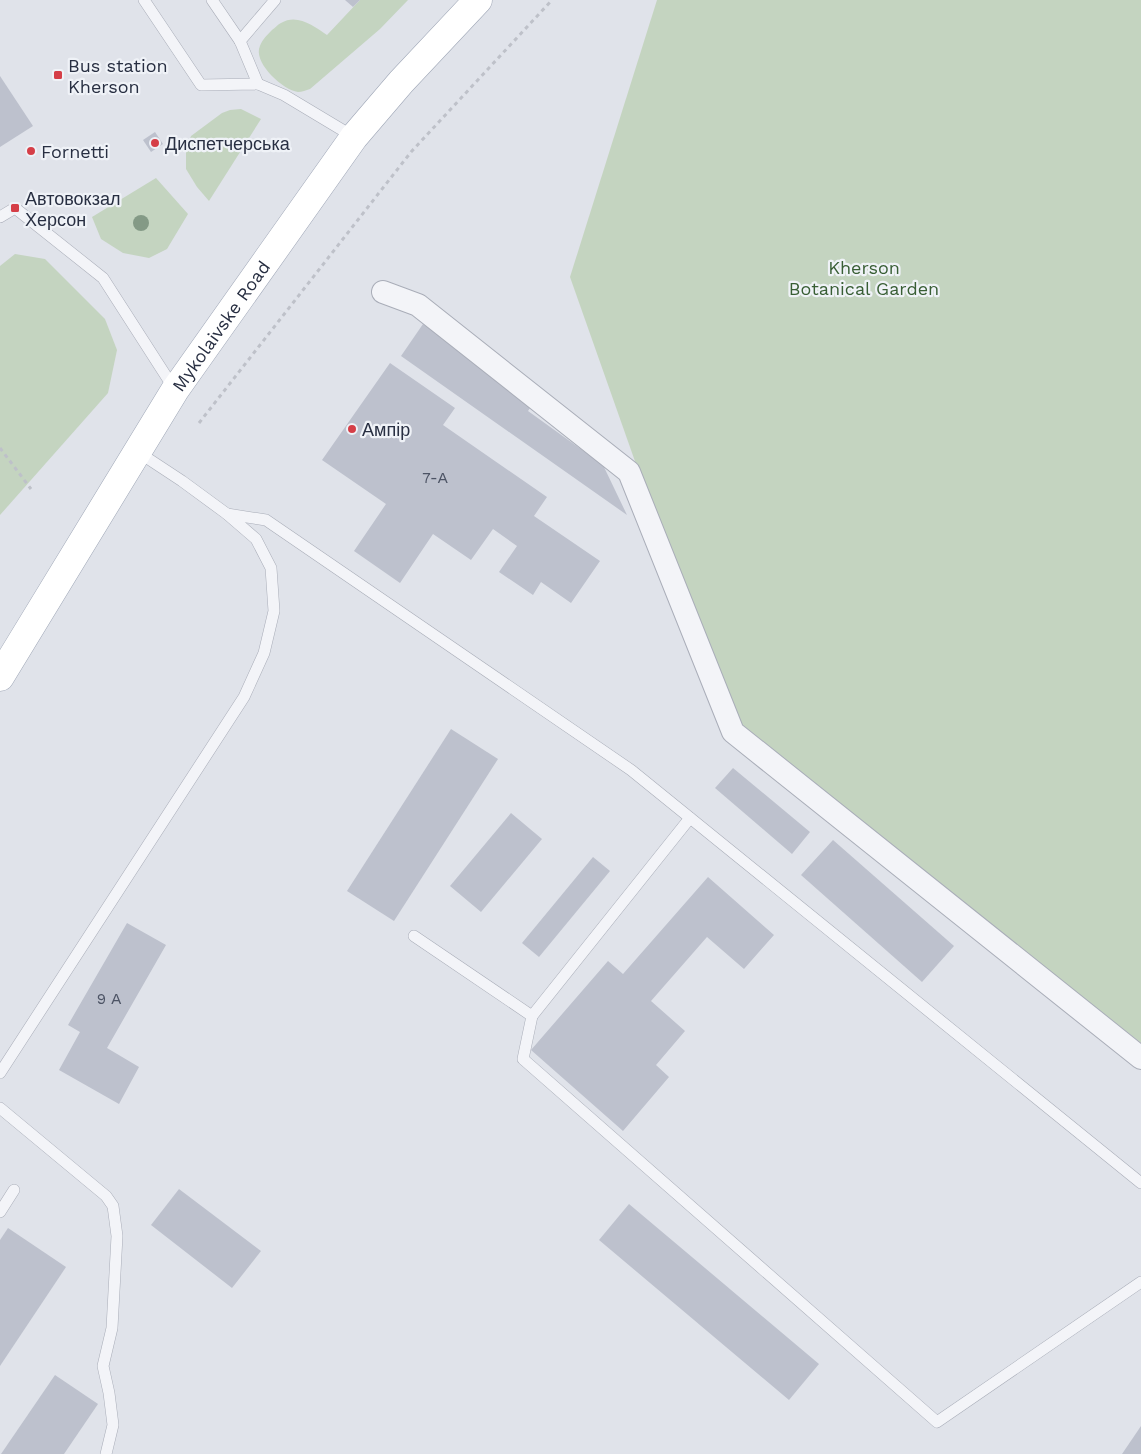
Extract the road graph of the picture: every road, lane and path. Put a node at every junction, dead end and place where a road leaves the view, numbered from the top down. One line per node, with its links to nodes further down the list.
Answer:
1 (144, 0): 7 (lane)
2 (212, 0): 6 (lane)
3 (275, 0): 6 (lane)
4 (478, 0): 8 (main road, Mykolaivske Road)
5 (552, 0): 12 (path)
6 (240, 41): 7 (lane)
7 (258, 84): 8 (lane)
8 (354, 137): 11 (main road, Mykolaivske Road)
9 (0, 217): 11 (lane)
10 (383, 292): 21 (street)
11 (175, 390): 14 (main road, Mykolaivske Road)
12 (199, 423)
13 (0, 448): 15 (path)
14 (138, 452): 16 (lane); 17 (main road, Mykolaivske Road)
15 (31, 489)
16 (227, 514): 18 (lane); 22 (lane)
17 (0, 677)
18 (690, 818): 20 (lane); 24 (lane)
19 (414, 936): 20 (lane)
20 (532, 1016): 27 (lane)
21 (1141, 1058)
22 (0, 1073)
23 (0, 1108): 28 (lane)
24 (1141, 1183)
25 (14, 1190): 26 (lane)
26 (0, 1212)
27 (1141, 1282)
28 (106, 1454)

